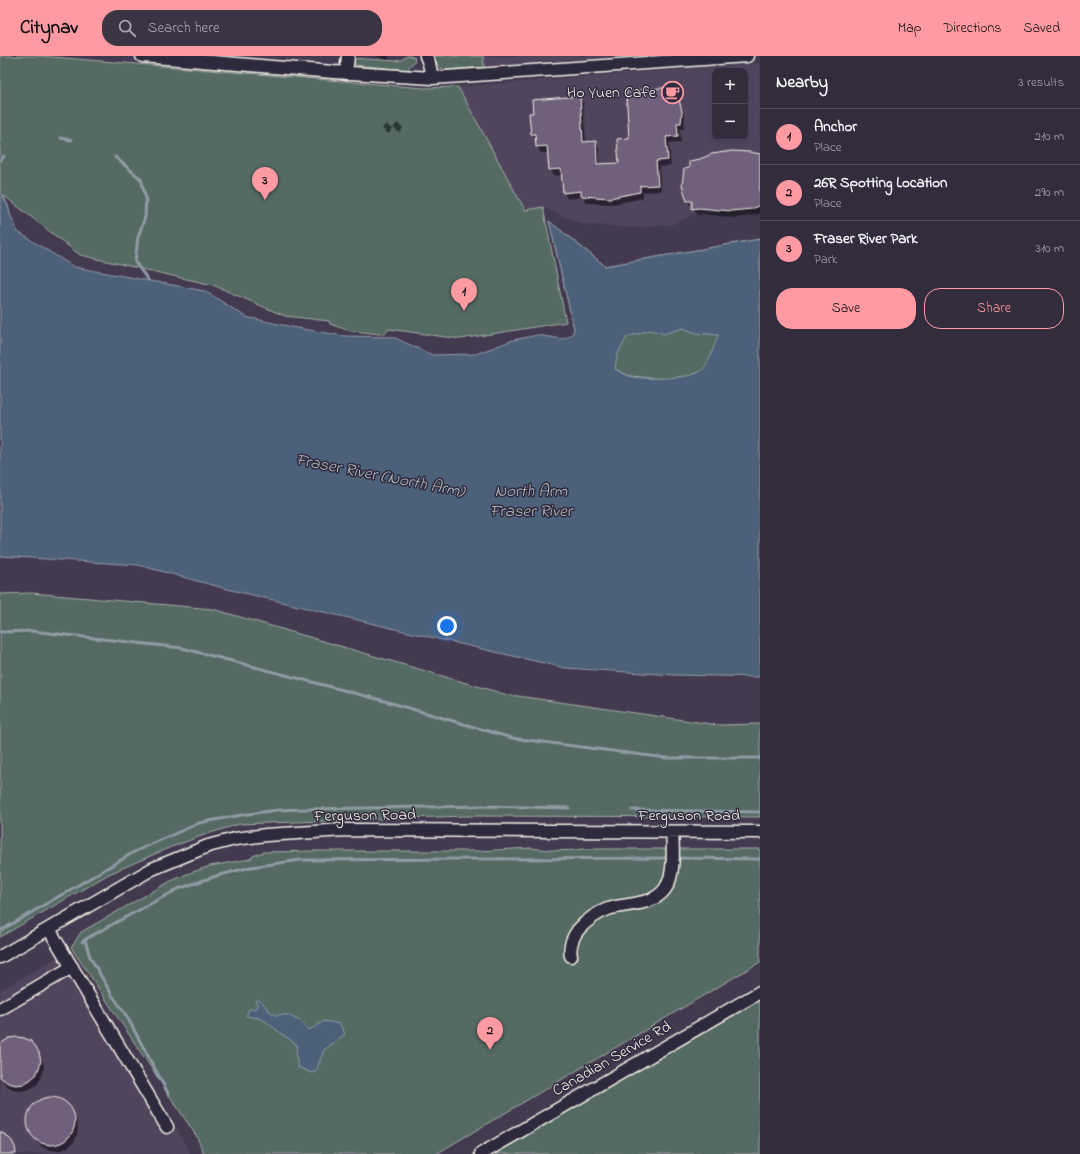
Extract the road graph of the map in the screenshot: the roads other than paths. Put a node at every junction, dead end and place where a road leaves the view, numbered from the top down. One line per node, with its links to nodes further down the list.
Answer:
1 (147, 56): 5 (street)
2 (348, 56): 5 (street)
3 (426, 56): 6 (street)
4 (747, 56): 6 (street)
5 (346, 73): 6 (street)
6 (432, 78)
7 (672, 832): 8 (street, Ferguson Road); 9 (street, Ferguson Road); 10 (street)
8 (760, 832)
9 (49, 928): 11 (street, Ferguson Road); 12 (street)
10 (571, 956)
11 (0, 957)
12 (72, 967): 14 (street); 15 (street)
13 (760, 992): 16 (street, Canadian Service Rd)
14 (0, 1009)
15 (167, 1127)
16 (481, 1154)

